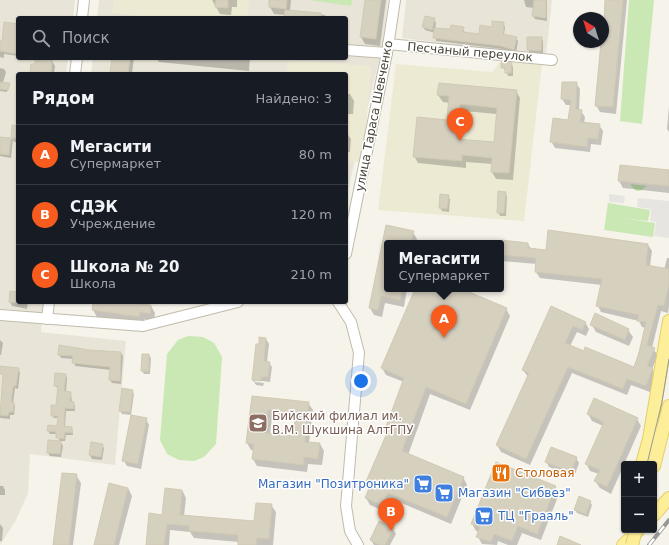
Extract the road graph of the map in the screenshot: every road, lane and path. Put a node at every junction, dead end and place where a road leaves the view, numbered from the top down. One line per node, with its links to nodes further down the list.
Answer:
1 (84, 0): 3 (street)
2 (395, 0): 4 (street, улица Тараса Шевченко)
3 (82, 16)
4 (388, 49): 5 (street, Песчаный переулок); 7 (street, Песчаный переулок); 9 (street, улица Тараса Шевченко)
5 (348, 50)
6 (77, 60): 8 (street)
7 (552, 60)
8 (76, 72)
9 (348, 244)
10 (49, 304): 14 (street)
11 (230, 304): 14 (street)
12 (339, 304): 25 (street)
13 (0, 315): 14 (street)
14 (47, 320)
15 (669, 321): 16 (main road)
16 (667, 346): 18 (main road)
17 (669, 406): 19 (main road)
18 (643, 461)
19 (655, 461)
20 (669, 498): 21 (main road)
21 (657, 512)
22 (623, 533): 26 (main road)
23 (635, 533): 26 (main road)
24 (635, 533): 27 (main road, bridge)
25 (358, 545)
26 (621, 545)
27 (632, 545)

